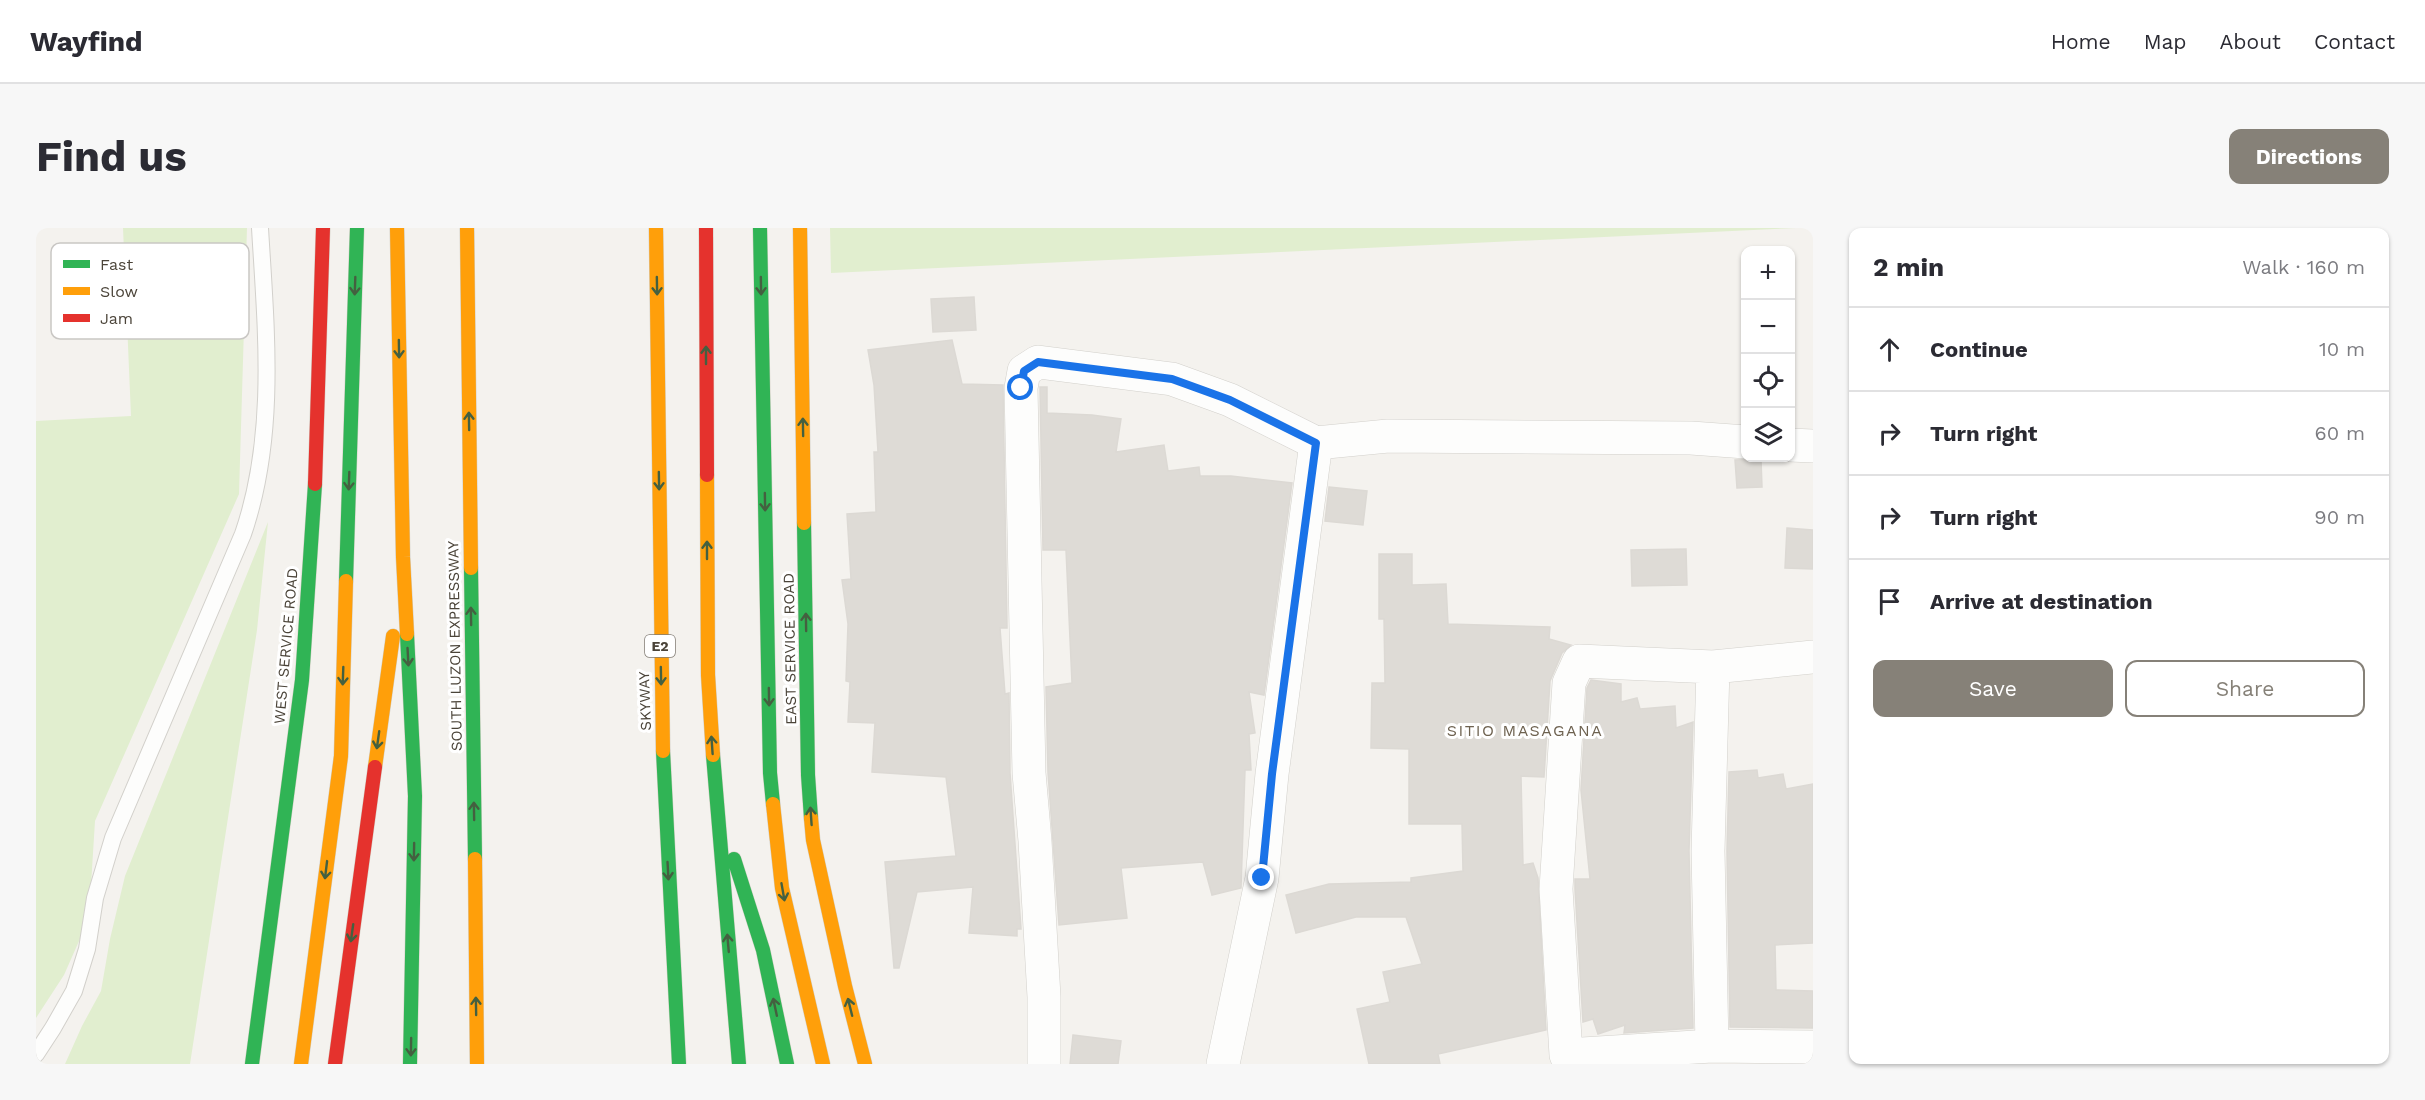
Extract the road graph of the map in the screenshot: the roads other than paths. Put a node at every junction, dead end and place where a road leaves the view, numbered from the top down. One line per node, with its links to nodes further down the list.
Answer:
1 (260, 228): 20 (lane)
2 (323, 228): 22 (main road, WEST SERVICE ROAD)
3 (357, 228): 23 (main road, one-way to 23)
4 (397, 228): 14 (main road, one-way to 14)
5 (467, 228): 26 (main road, SOUTH LUZON EXPRESSWAY, one-way to 5)
6 (656, 228): 27 (main road, SKYWAY / E2, one-way to 27)
7 (706, 228): 17 (main road, one-way to 7)
8 (760, 228): 30 (main road, EAST SERVICE ROAD, one-way to 30)
9 (800, 228): 31 (main road, EAST SERVICE ROAD, one-way to 9)
10 (1741, 442): 11 (street)
11 (1316, 443): 32 (street); 33 (street)
12 (1795, 445): 13 (street)
13 (1813, 446)
14 (403, 557): 24 (main road, one-way to 24); 25 (main road, one-way to 25)
15 (1813, 657): 16 (street)
16 (1713, 667): 18 (street); 21 (street)
17 (716, 803): 28 (main road, one-way to 17); 29 (main road, one-way to 17)
18 (1712, 1046): 19 (street); 21 (street)
19 (1813, 1047)
20 (36, 1054)
21 (1559, 1059)
22 (252, 1064)
23 (301, 1064)
24 (335, 1064)
25 (410, 1064)
26 (477, 1064)
27 (679, 1064)
28 (739, 1064)
29 (786, 1064)
30 (822, 1064)
31 (865, 1064)
32 (1044, 1064)
33 (1223, 1064)

